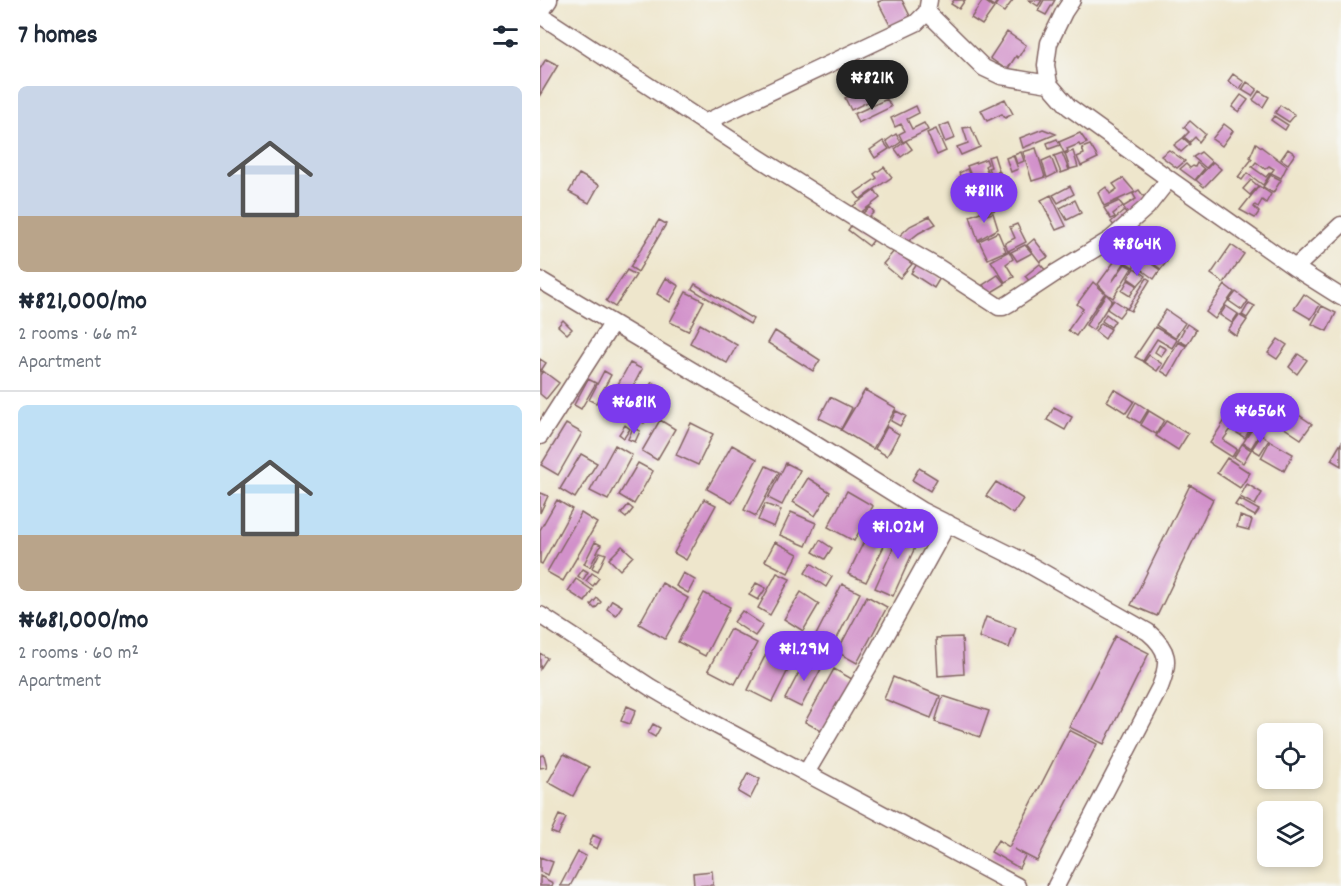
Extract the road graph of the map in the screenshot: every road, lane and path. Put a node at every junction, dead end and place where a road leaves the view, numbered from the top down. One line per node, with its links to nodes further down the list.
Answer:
1 (549, 0): 4 (street)
2 (1072, 0): 5 (street)
3 (928, 6): 5 (street); 6 (street)
4 (540, 14): 6 (street)
5 (1049, 84): 7 (street)
6 (704, 123): 7 (street)
7 (1169, 179): 9 (street)
8 (1341, 225): 9 (street)
9 (1295, 268): 11 (street)
10 (540, 280): 12 (street)
11 (1341, 297)
12 (612, 324): 13 (street); 14 (street)
13 (540, 436)
14 (948, 524): 16 (street); 18 (street)
15 (540, 615): 16 (street)
16 (806, 773): 17 (street)
17 (1017, 886)
18 (1056, 886)

